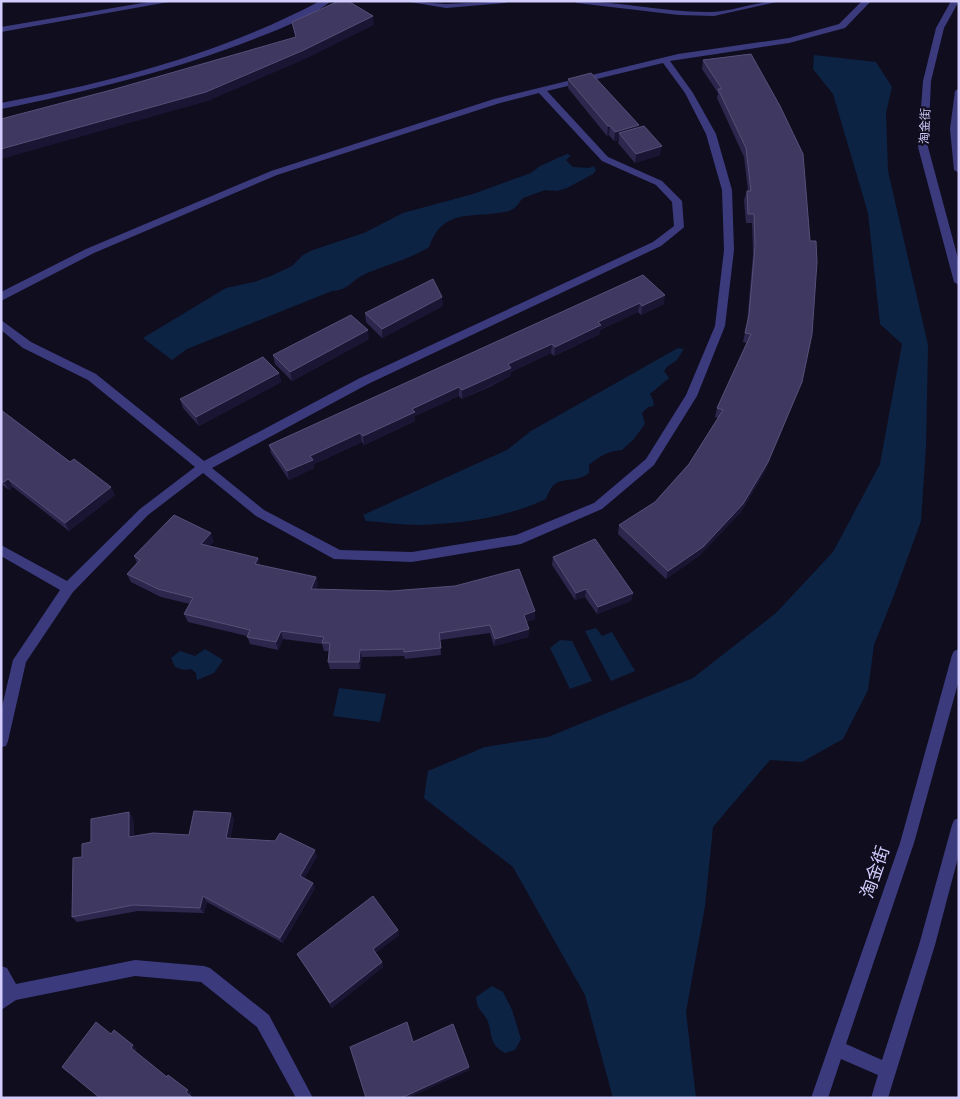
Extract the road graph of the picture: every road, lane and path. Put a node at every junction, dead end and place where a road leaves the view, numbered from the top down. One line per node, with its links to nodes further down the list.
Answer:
1 (170, 1): 9 (street)
2 (327, 1): 13 (street)
3 (408, 1): 4 (street)
4 (505, 1)
5 (577, 1): 6 (street)
6 (777, 1)
7 (867, 1): 10 (street)
8 (955, 1): 17 (street, 淘金街)
9 (1, 30)
10 (665, 60): 11 (street); 20 (street)
11 (541, 90): 18 (street); 20 (street)
12 (959, 90): 14 (street)
13 (1, 106)
14 (957, 129): 15 (street)
15 (958, 156): 16 (street)
16 (959, 170)
17 (959, 282)
18 (1, 297)
19 (1, 324): 20 (street)
20 (203, 467): 22 (street)
21 (1, 550): 22 (street)
22 (68, 588): 24 (street)
23 (959, 655): 28 (street, 淘金街)
24 (1, 741)
25 (959, 825): 29 (street)
26 (1, 974): 27 (street)
27 (7, 997): 30 (street)
28 (836, 1048): 29 (street); 31 (street, 淘金街)
29 (887, 1071): 32 (street)
30 (305, 1098)
31 (819, 1098)
32 (878, 1098)

